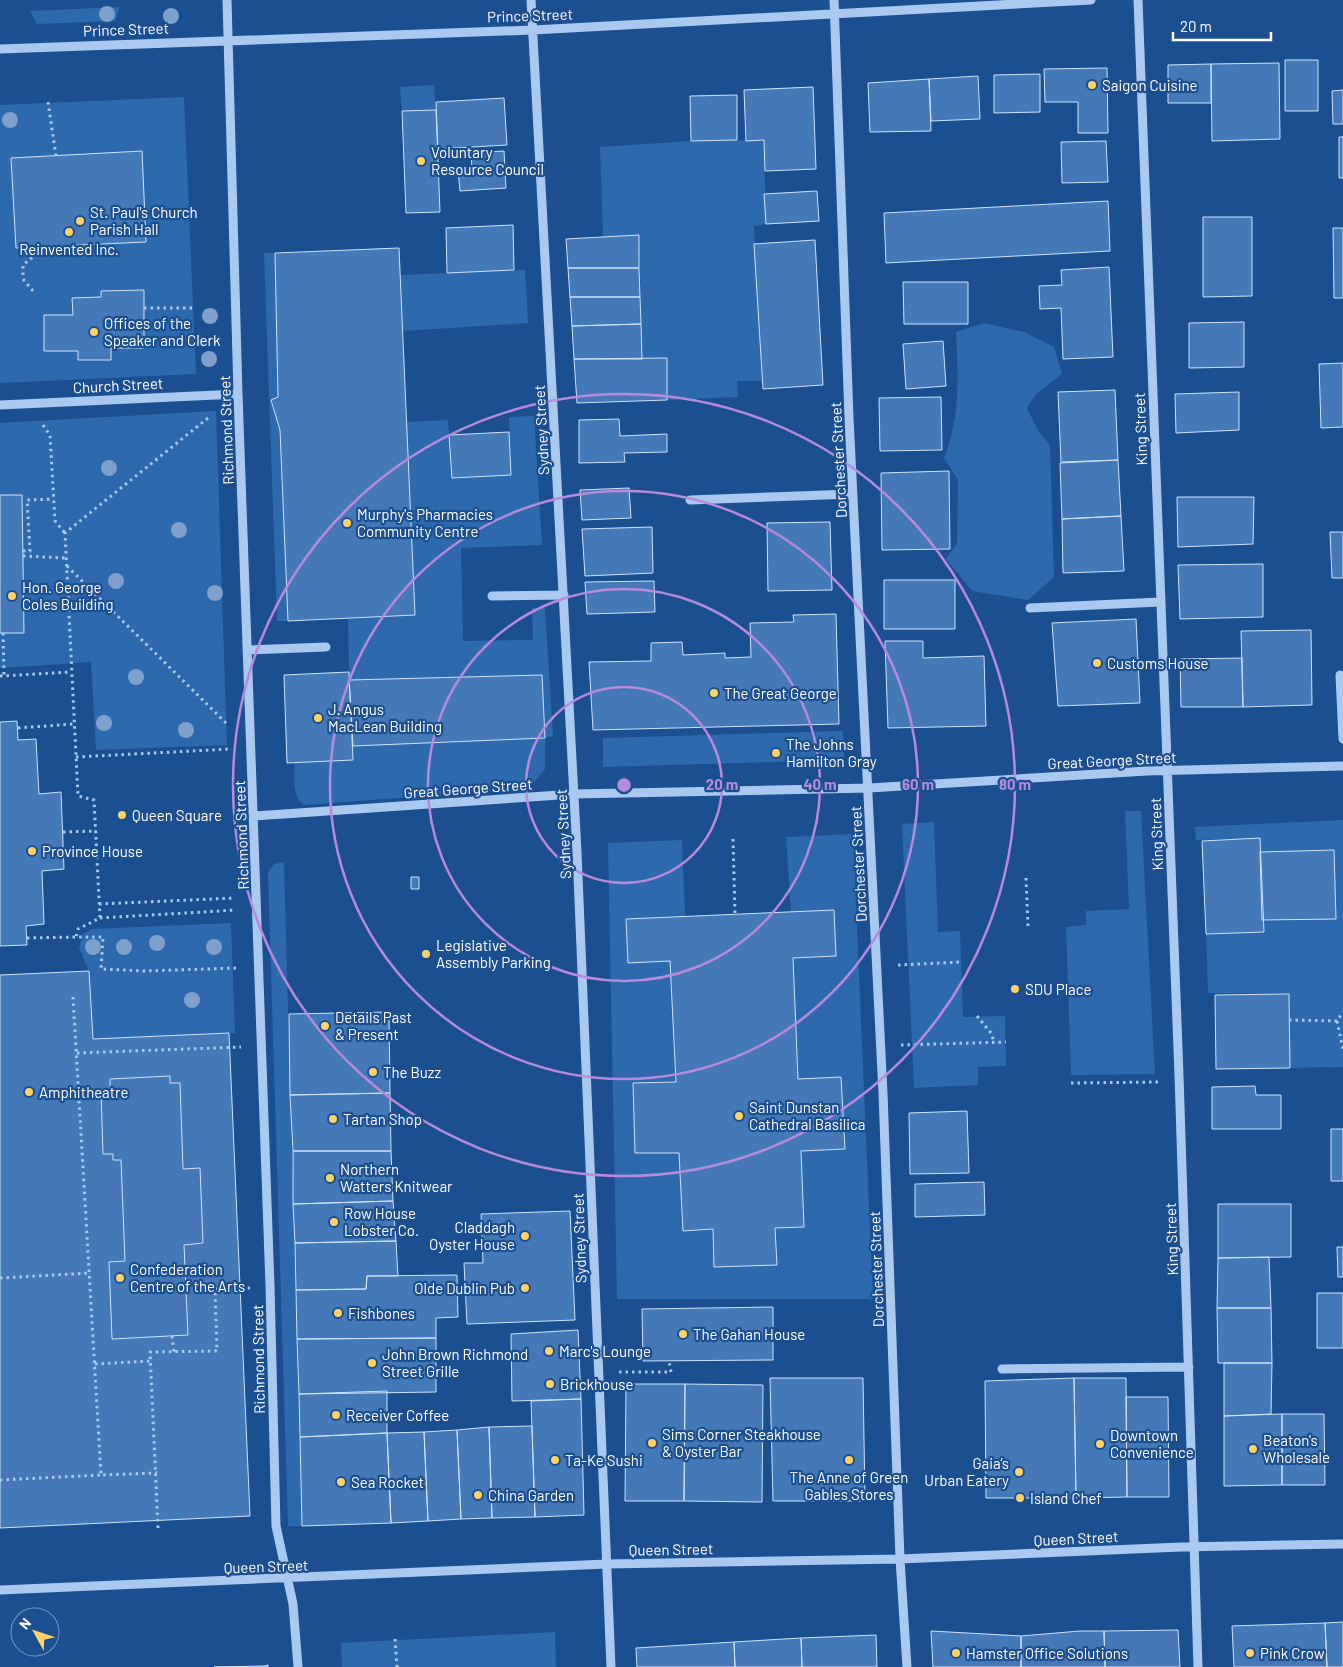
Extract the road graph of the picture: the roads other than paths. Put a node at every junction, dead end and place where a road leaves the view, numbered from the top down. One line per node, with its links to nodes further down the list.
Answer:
1 (227, 0): 8 (street, Richmond Street)
2 (531, 0): 7 (street, Sydney Street)
3 (834, 0): 6 (street, Dorchester Street)
4 (1091, 0): 6 (street, Prince Street)
5 (1138, 0): 16 (street, King Street)
6 (834, 14): 7 (street, Prince Street); 12 (street, Dorchester Street)
7 (533, 30): 8 (street, Prince Street); 14 (street, Sydney Street)
8 (228, 40): 9 (street, Prince Street); 10 (street, Richmond Street)
9 (0, 49)
10 (238, 394): 11 (street, Church Street); 19 (street, Richmond Street)
11 (0, 404)
12 (853, 494): 13 (street); 24 (street, Dorchester Street)
13 (690, 500)
14 (564, 594): 15 (street); 25 (street, Sydney Street)
15 (492, 596)
16 (1160, 602): 17 (street); 23 (street, King Street)
17 (1030, 608)
18 (326, 647): 19 (street)
19 (247, 650): 26 (street, Richmond Street)
20 (1340, 675): 21 (street)
21 (1343, 739)
22 (1343, 766): 23 (street, Great George Street)
23 (1167, 771): 24 (street, Great George Street); 27 (street, King Street)
24 (868, 788): 25 (street, Great George Street); 31 (street, Dorchester Street)
25 (574, 794): 26 (street, Great George Street); 32 (street, Sydney Street)
26 (254, 816): 33 (street, Richmond Street)
27 (1189, 1367): 28 (street); 30 (street, King Street)
28 (1002, 1369)
29 (1343, 1544): 30 (street, Queen Street)
30 (1193, 1547): 31 (street, Queen Street); 38 (street, King Street)
31 (900, 1559): 32 (street, Queen Street); 37 (street, Dorchester Street)
32 (607, 1564): 33 (street, Queen Street); 36 (street, Sydney Street)
33 (287, 1578): 34 (street, Queen Street); 35 (street, Richmond Street)
34 (0, 1590)
35 (298, 1667)
36 (611, 1667)
37 (907, 1667)
38 (1198, 1667)

